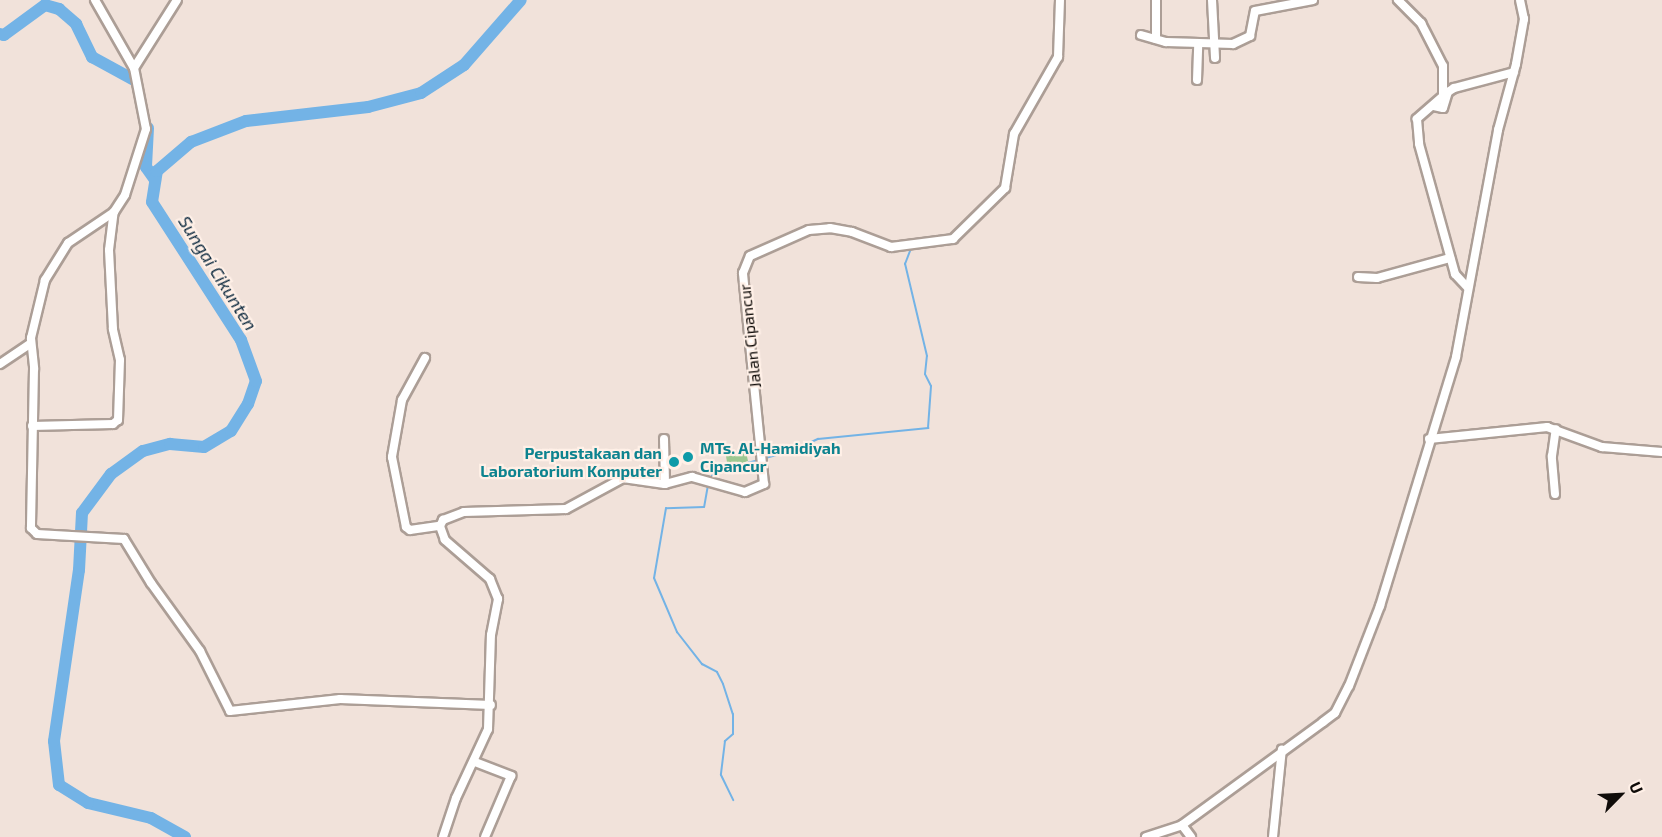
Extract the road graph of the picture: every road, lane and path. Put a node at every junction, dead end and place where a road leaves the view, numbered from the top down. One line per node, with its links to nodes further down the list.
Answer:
1 (95, 0): 14 (street)
2 (177, 0): 14 (street)
3 (1060, 0): 30 (street, Jalan Cipancur)
4 (1156, 0): 10 (street)
5 (1212, 0): 12 (street)
6 (1313, 0): 12 (street)
7 (1398, 0): 17 (street)
8 (1520, 0): 15 (street)
9 (1141, 35): 10 (street)
10 (1156, 39): 11 (street)
11 (1198, 44): 12 (street); 16 (street)
12 (1215, 44): 13 (street)
13 (1215, 58)
14 (134, 68): 18 (street)
15 (1514, 72): 17 (street); 21 (street)
16 (1197, 80)
17 (1434, 106): 19 (street)
18 (114, 212): 22 (street); 25 (street)
19 (1450, 258): 20 (street); 21 (street)
20 (1358, 277)
21 (1468, 288): 28 (street)
22 (31, 343): 24 (street); 25 (street)
23 (425, 358): 32 (street)
24 (0, 364)
25 (32, 426): 33 (street)
26 (1556, 429): 28 (street); 29 (street); 31 (street)
27 (664, 439): 30 (street)
28 (1429, 439): 34 (street)
29 (1662, 452)
30 (664, 484): 32 (street, Jalan Cipancur)
31 (1555, 494)
32 (440, 526): 33 (street)
33 (491, 705): 35 (street)
34 (1282, 749): 36 (street); 41 (street)
35 (475, 762): 37 (street); 38 (street)
36 (1182, 825): 39 (street); 40 (street)
37 (443, 837)
38 (485, 837)
39 (1146, 837)
40 (1191, 837)
41 (1273, 837)

